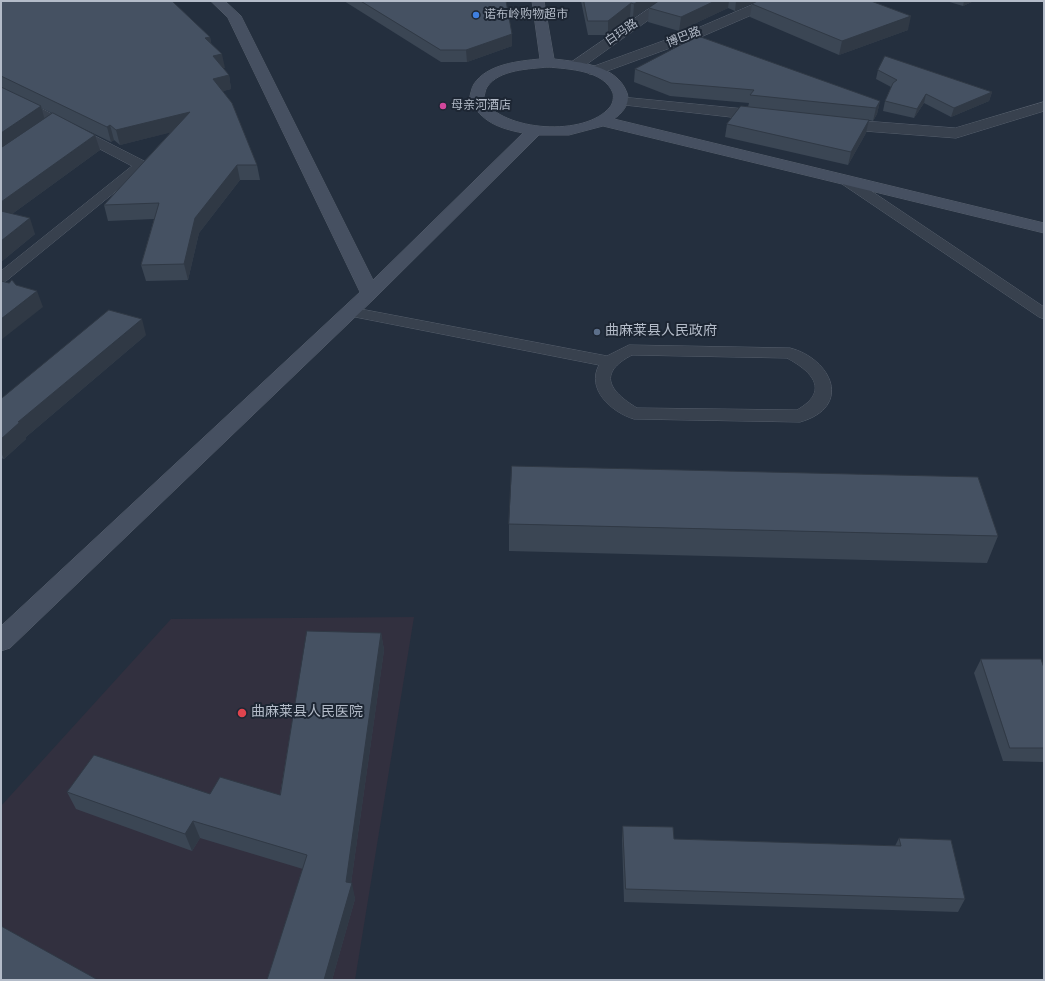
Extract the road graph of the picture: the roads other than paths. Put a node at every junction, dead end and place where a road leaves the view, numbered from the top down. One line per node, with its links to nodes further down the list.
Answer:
1 (217, 1): 6 (main road)
2 (224, 1): 6 (street)
3 (538, 1): 7 (main road)
4 (669, 1): 8 (street, 白玛路)
5 (772, 1): 9 (street, 博巴路)
6 (234, 16): 22 (main road)
7 (548, 63): 8 (main road); 18 (main road)
8 (575, 66): 9 (main road)
9 (594, 71): 11 (main road)
10 (1, 92): 14 (lane)
11 (621, 101): 13 (street); 15 (main road)
12 (1044, 106): 16 (street)
13 (777, 117)
14 (56, 121): 17 (lane); 21 (lane)
15 (602, 121): 18 (main road); 19 (main road)
16 (824, 122)
17 (44, 129)
18 (535, 130): 22 (main road)
19 (847, 180): 20 (main road); 24 (lane)
20 (1044, 228)
21 (1, 278)
22 (370, 293): 23 (main road)
23 (350, 312): 25 (lane); 26 (main road)
24 (1044, 314)
25 (610, 362): 25 (lane)
26 (1, 641)

